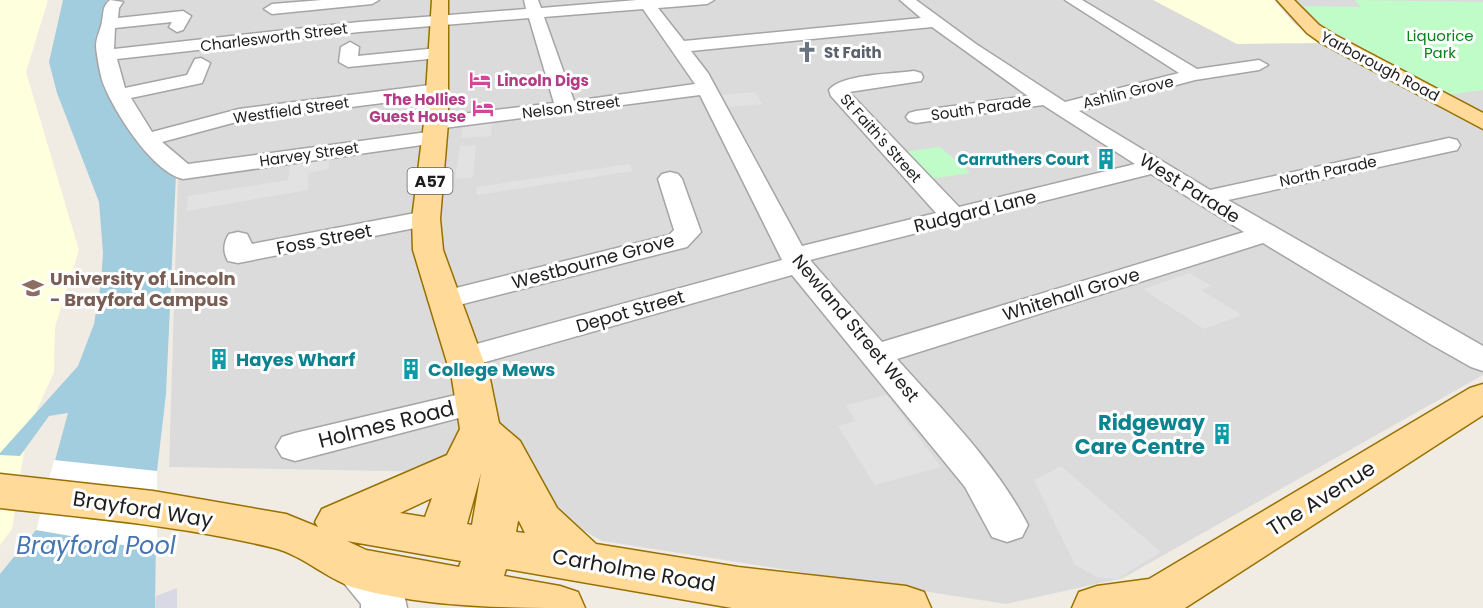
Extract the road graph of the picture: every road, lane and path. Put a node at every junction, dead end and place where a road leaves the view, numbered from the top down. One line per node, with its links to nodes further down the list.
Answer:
1 (372, 0): 9 (street); 14 (street)
2 (707, 0): 7 (street, Charlesworth Street)
3 (908, 0): 11 (street, West Parade)
4 (1072, 0): 20 (street)
5 (1285, 0): 29 (main road, Yarborough Road)
6 (116, 2): 12 (street)
7 (645, 3): 8 (street, Charlesworth Street); 15 (street, Newland Street West)
8 (533, 7): 10 (street, Charlesworth Street); 27 (street)
9 (272, 9)
10 (439, 11): 14 (street, Charlesworth Street); 16 (main road, A57)
11 (934, 22): 15 (street); 26 (street, West Parade)
12 (110, 24): 13 (street); 17 (street)
13 (177, 27)
14 (359, 27): 17 (street, Charlesworth Street)
15 (679, 47): 23 (street, Newland Street West)
16 (438, 53): 18 (street); 24 (main road, A57)
17 (108, 55): 25 (street)
18 (347, 63)
19 (1259, 65): 20 (street, Ashlin Grove)
20 (1194, 75): 26 (street, Ashlin Grove)
21 (196, 77): 25 (street)
22 (914, 77): 36 (street, St Faith's Street)
23 (706, 88): 27 (street, Nelson Street); 40 (street, Newland Street West)
24 (438, 90): 30 (main road, A57); 31 (street, Westfield Street)
25 (118, 95): 31 (street)
26 (1054, 104): 28 (street, South Parade); 33 (street, West Parade)
27 (566, 108): 30 (street, Nelson Street)
28 (916, 117)
29 (1483, 122)
30 (435, 130): 31 (street, Harvey Street); 37 (main road, A57)
31 (146, 140)
32 (1449, 145): 35 (street, North Parade)
33 (1155, 166): 35 (street, West Parade); 36 (street, Rudgard Lane)
34 (670, 179): 41 (street, Westbourne Grove)
35 (1206, 198): 38 (street, West Parade)
36 (952, 216): 40 (street, Rudgard Lane)
37 (426, 219): 39 (street, Foss Street); 41 (main road, A57)
38 (1265, 234): 42 (street, Whitehall Grove); 44 (street, West Parade)
39 (238, 240)
40 (796, 260): 42 (street, Newland Street West); 43 (street, Depot Street)
41 (443, 300): 43 (main road, A57)
42 (877, 354): 50 (street, Newland Street West)
43 (463, 358): 46 (main road, A57)
44 (1483, 360)
45 (1483, 397): 57 (main road, The Avenue)
46 (481, 437): 47 (street, Holmes Road); 49 (main road); 52 (main road); 53 (main road); 54 (main road)
47 (295, 447)
48 (0, 491): 51 (main road, Brayford Way)
49 (342, 522): 51 (main road); 52 (main road, Carholme Road)
50 (1007, 525)
51 (286, 532): 55 (main road)
52 (439, 538): 53 (main road, Carholme Road); 56 (main road)
53 (489, 544): 54 (main road, Carholme Road); 56 (main road)
54 (583, 562): 60 (main road, Carholme Road)
55 (358, 569): 56 (main road); 58 (street)
56 (468, 596): 59 (main road)
57 (1154, 603): 61 (main road, The Avenue)
58 (384, 608)
59 (560, 608)
60 (906, 608)
61 (1097, 608)

